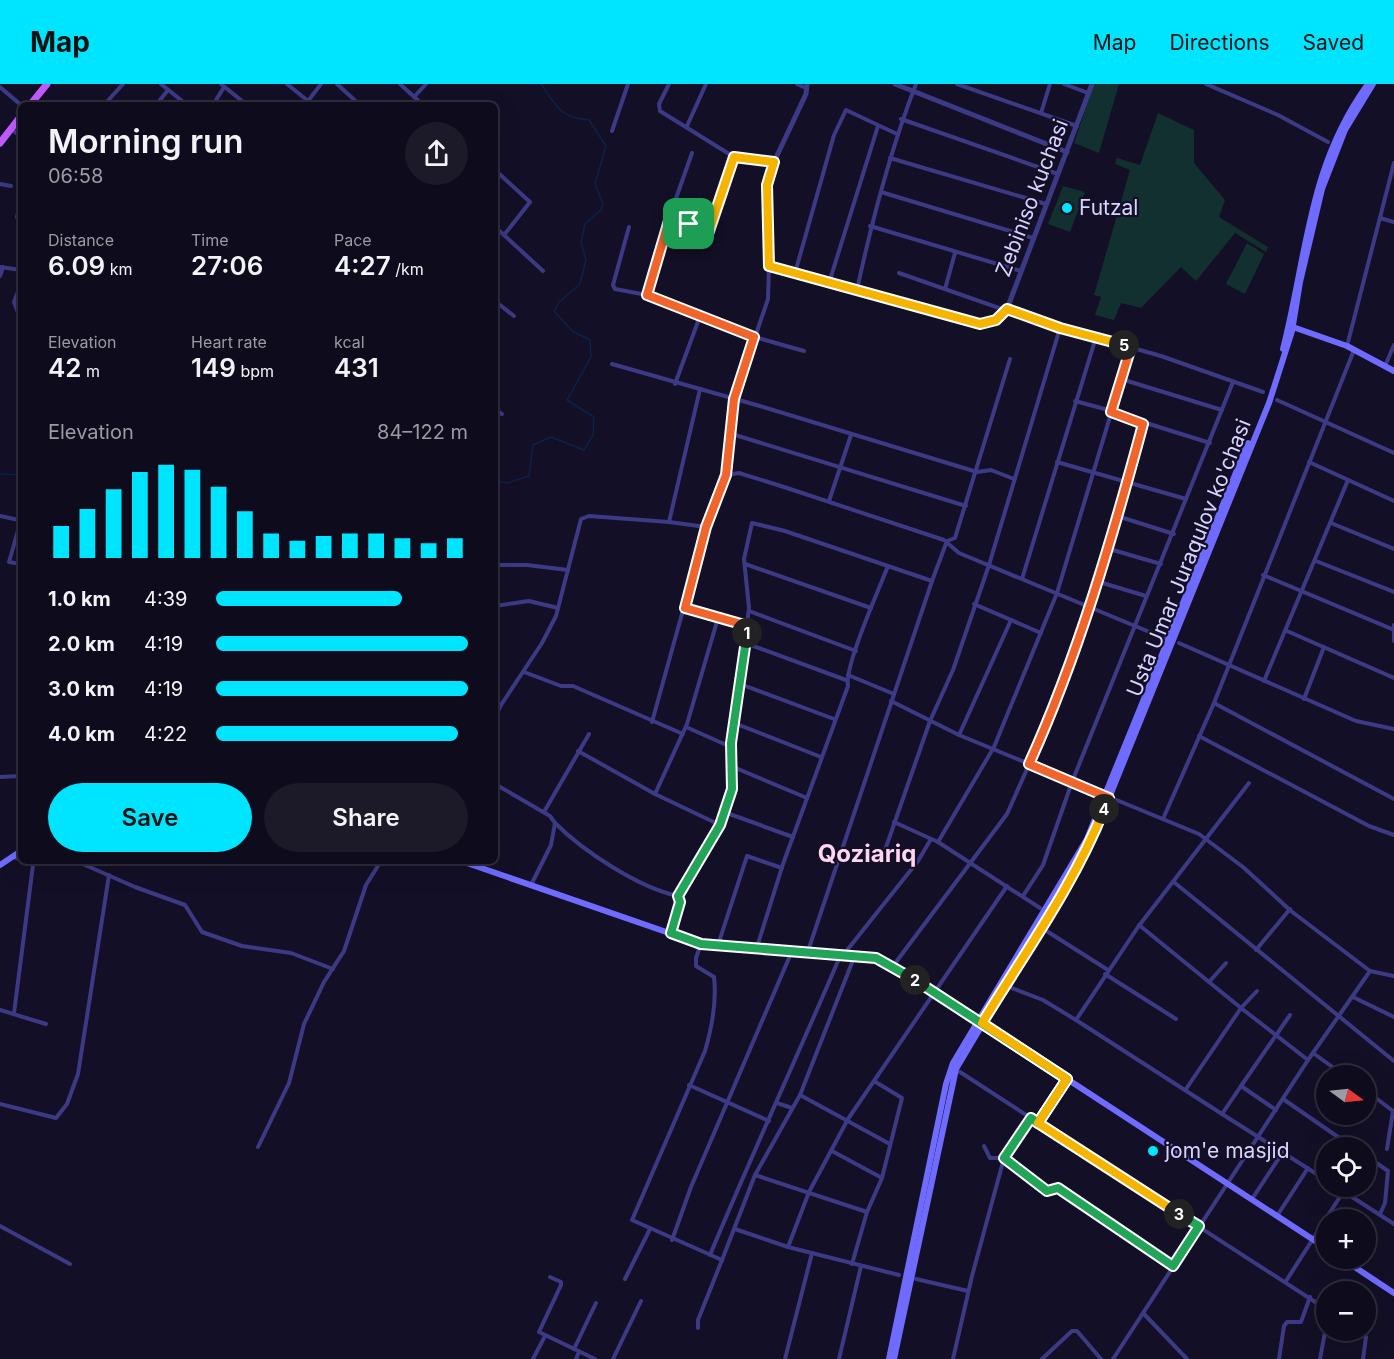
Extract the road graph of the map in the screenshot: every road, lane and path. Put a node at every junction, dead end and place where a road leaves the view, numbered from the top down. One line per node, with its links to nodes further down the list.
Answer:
1 (47, 84): 30 (main road)
2 (123, 84): 31 (street)
3 (161, 84): 25 (street)
4 (287, 84): 36 (street)
5 (321, 84): 37 (street)
6 (337, 84): 38 (street)
7 (400, 84): 28 (street)
8 (426, 84): 28 (street)
9 (628, 84): 47 (street)
10 (669, 84): 43 (street)
11 (706, 84): 43 (street)
12 (797, 84): 23 (street)
13 (895, 84): 26 (street)
14 (915, 84): 26 (street)
15 (957, 84): 40 (street)
16 (1050, 84): 40 (street)
17 (1064, 84): 27 (street)
18 (1092, 84): 27 (street, Zebiniso kuchasi)
19 (1206, 84): 50 (street)
20 (1368, 84): 91 (main road, Usta Umar Juraqulov ko'chasi)
21 (1373, 84): 91 (main road, Usta Umar Juraqulov ko'chasi)
22 (223, 85): 34 (street); 35 (street)
23 (807, 86): 56 (street)
24 (0, 87): 29 (street)
25 (168, 90): 32 (street); 33 (street)
26 (912, 92): 42 (street); 52 (street)
27 (1089, 93): 45 (street, Zebiniso kuchasi)
28 (414, 97): 39 (street)
29 (18, 102)
30 (32, 102)
31 (107, 102)
32 (158, 102)
33 (183, 102)
34 (214, 102)
35 (243, 102)
36 (309, 102)
37 (312, 102)
38 (357, 102)
39 (420, 102)
40 (1041, 113): 45 (street)
41 (18, 119): 46 (main road)
42 (901, 119): 48 (street); 59 (street)
43 (687, 126): 54 (street)
44 (878, 126): 48 (street); 79 (street); 81 (street)
45 (1078, 126): 52 (street, Zebiniso kuchasi)
46 (10, 128): 49 (street); 51 (main road)
47 (612, 131)
48 (897, 134): 55 (street)
49 (18, 135)
50 (1328, 142)
51 (0, 143)
52 (1067, 152): 59 (street, Zebiniso kuchasi)
53 (692, 153): 64 (street)
54 (734, 157): 56 (street); 64 (street)
55 (890, 158): 62 (street); 63 (street)
56 (774, 162): 73 (street)
57 (1394, 162): 65 (street)
58 (498, 173): 70 (street)
59 (1058, 174): 63 (street, Zebiniso kuchasi)
60 (0, 184): 61 (street)
61 (11, 186)
62 (881, 192): 67 (street); 71 (street)
63 (1046, 204): 71 (street, Zebiniso kuchasi)
64 (670, 217): 85 (street)
65 (1380, 218): 66 (street); 96 (street)
66 (1394, 222)
67 (870, 226): 72 (street); 83 (street)
68 (629, 227): 85 (street)
69 (498, 230): 70 (street)
70 (504, 235): 76 (street)
71 (1033, 238): 77 (street, Zebiniso kuchasi)
72 (955, 253): 77 (street); 82 (street)
73 (769, 266): 79 (street); 93 (street)
74 (2, 267): 75 (street); 80 (street)
75 (18, 270)
76 (543, 271)
77 (1021, 271): 87 (street, Zebiniso kuchasi)
78 (898, 273): 82 (street)
79 (795, 274): 81 (street)
80 (0, 276)
81 (828, 283): 83 (street)
82 (945, 289): 87 (street)
83 (857, 290): 87 (street, Zebiniso kuchasi)
84 (18, 292): 88 (street)
85 (647, 295): 90 (street)
86 (498, 303): 89 (street)
87 (1007, 309): 92 (street)
88 (18, 312)
89 (514, 316)
90 (700, 316): 93 (street); 106 (street)
91 (1290, 326): 96 (main road); 217 (main road, Usta Umar Juraqulov ko'chasi)
92 (1060, 328): 94 (street); 128 (street)
93 (754, 337): 99 (street); 109 (street)
94 (1096, 337): 97 (street); 111 (street)
95 (1394, 345): 102 (street)
96 (1347, 346): 98 (main road)
97 (1131, 347): 104 (street); 105 (street)
98 (1354, 350): 102 (main road); 116 (street)
99 (804, 351)
100 (1010, 359): 126 (street)
101 (612, 364): 106 (street)
102 (1385, 366): 103 (main road)
103 (1394, 371)
104 (1121, 379): 112 (street); 114 (street)
105 (1233, 382): 108 (street); 112 (street)
106 (675, 384): 107 (street)
107 (700, 389): 109 (street); 138 (street)
108 (1263, 392)
109 (734, 399): 118 (street); 119 (street)
110 (1276, 400): 116 (street)
111 (1075, 401): 114 (street); 122 (street)
112 (1222, 410): 120 (street)
113 (498, 412): 115 (street)
114 (1112, 412): 117 (street); 125 (street)
115 (502, 414)
116 (1324, 422): 121 (street); 123 (street)
117 (1143, 424): 120 (street); 130 (street)
118 (732, 434): 124 (street); 127 (street)
119 (851, 435): 124 (street); 126 (street)
120 (1210, 443): 131 (street)
121 (1394, 453)
122 (1057, 462): 125 (street); 155 (street)
123 (1309, 462): 129 (street); 154 (street)
124 (840, 467): 132 (street); 134 (street)
125 (1094, 471): 130 (street); 160 (street)
126 (977, 472): 128 (street); 134 (street)
127 (726, 475): 132 (street); 140 (street)
128 (1014, 479): 152 (street)
129 (1348, 480): 133 (street); 139 (street)
130 (1128, 482): 131 (street); 136 (street)
131 (1186, 499): 142 (street)
132 (829, 501): 143 (street)
133 (1394, 501)
134 (966, 506): 143 (street)
135 (0, 516): 137 (street)
136 (1117, 516): 142 (street); 144 (street)
137 (18, 520)
138 (669, 522): 140 (street); 153 (street)
139 (1331, 523): 145 (street); 146 (street)
140 (706, 527): 165 (street)
141 (18, 528): 147 (street)
142 (1174, 534): 149 (street)
143 (947, 542): 152 (street); 156 (street)
144 (1106, 548): 149 (street); 157 (street)
145 (1394, 549)
146 (1316, 561): 158 (street); 159 (street)
147 (18, 564)
148 (745, 564): 151 (street); 166 (street); 168 (street)
149 (1161, 564): 161 (street)
150 (498, 565): 153 (street)
151 (888, 566): 156 (street); 166 (street)
152 (988, 566): 155 (street); 162 (street)
153 (568, 570): 164 (street)
154 (1263, 575): 158 (street); 182 (street)
155 (1022, 579): 160 (street)
156 (932, 581): 188 (street)
157 (1096, 581): 161 (street); 167 (street)
158 (1302, 591): 173 (street); 174 (street)
159 (1394, 592)
160 (1057, 593): 167 (street); 175 (street)
161 (1146, 596): 172 (street)
162 (974, 604): 170 (street); 196 (street)
163 (498, 606): 164 (street)
164 (558, 608): 183 (street)
165 (685, 608): 169 (street); 197 (street)
166 (871, 608): 181 (street)
167 (1089, 608): 172 (street); 209 (street)
168 (748, 611): 171 (street); 181 (street)
169 (718, 618): 171 (street); 199 (street)
170 (1011, 620): 175 (street); 203 (street)
171 (748, 626): 178 (street)
172 (1135, 626): 176 (street); 213 (street)
173 (1394, 628): 177 (street)
174 (1287, 631): 180 (street); 186 (street)
175 (1041, 633): 206 (street)
176 (1164, 638)
177 (1394, 641)
178 (745, 643): 184 (street); 187 (street)
179 (1179, 643): 182 (street)
180 (1324, 648): 185 (street); 189 (street)
181 (856, 651): 184 (street)
182 (1227, 666): 186 (street); 191 (street)
183 (524, 672): 193 (street); 197 (street)
184 (847, 677): 188 (street); 195 (street)
185 (1394, 678)
186 (1264, 681): 189 (street)
187 (740, 684): 195 (street); 198 (street)
188 (894, 694): 190 (street)
189 (1304, 699): 200 (street)
190 (891, 701): 196 (street); 256 (street)
191 (1214, 703): 204 (street); 219 (street)
192 (498, 704): 193 (street)
193 (501, 705): 194 (street)
194 (498, 711)
195 (834, 719): 208 (street)
196 (930, 721): 203 (street); 223 (street)
197 (652, 722): 202 (street)
198 (734, 723): 205 (street); 208 (street)
199 (686, 727): 202 (street); 205 (street)
200 (1394, 729)
201 (589, 734): 207 (street)
202 (683, 734): 216 (street)
203 (959, 735): 206 (street)
204 (1199, 736): 222 (street); 226 (street)
205 (731, 747): 210 (street)
206 (994, 747): 209 (street); 230 (street)
207 (578, 751): 216 (street); 220 (street)
208 (821, 758): 218 (street)
209 (1029, 764): 213 (street); 233 (street)
210 (731, 766): 218 (street); 221 (street)
211 (18, 776): 212 (street)
212 (0, 777)
213 (1072, 782): 217 (street); 245 (street)
214 (1249, 783): 229 (street)
215 (498, 786): 220 (street)
216 (655, 794): 225 (street)
217 (1107, 797): 222 (street); 278 (main road, Usta Umar Juraqulov ko'chasi)
218 (807, 798): 227 (street)
219 (1394, 799)
220 (544, 812): 224 (street)
221 (724, 812): 225 (street); 227 (street)
222 (1163, 819): 229 (street)
223 (894, 822): 228 (street); 231 (street)
224 (555, 823): 242 (street); 244 (street)
225 (720, 825): 244 (street)
226 (1394, 836)
227 (793, 837): 239 (street)
228 (931, 839): 230 (street); 257 (street)
229 (1205, 839): 241 (street); 247 (street)
230 (938, 842): 233 (street)
231 (884, 853)
232 (18, 860): 238 (main road)
233 (971, 863): 243 (street); 260 (street)
234 (33, 864): 272 (street)
235 (83, 864): 240 (street)
236 (379, 864): 261 (street)
237 (470, 864): 242 (main road)
238 (0, 865)
239 (782, 868): 252 (street); 253 (street)
240 (109, 875): 261 (street); 295 (street)
241 (1174, 883): 248 (street); 255 (street)
242 (531, 885): 250 (main road)
243 (1007, 886): 245 (street); 268 (street)
244 (678, 896): 250 (street)
245 (1023, 896): 246 (street)
246 (1040, 908)
247 (1290, 909): 255 (street); 262 (street)
248 (1139, 926): 263 (street); 265 (street)
249 (1045, 930): 263 (street)
250 (671, 933): 251 (main road)
251 (701, 944): 252 (main road); 288 (street)
252 (718, 945): 253 (main road)
253 (758, 947): 254 (main road)
254 (793, 950): 256 (main road); 296 (street)
255 (1256, 950): 274 (street)
256 (808, 951): 257 (main road)
257 (843, 953): 258 (main road); 294 (street)
258 (855, 955): 260 (main road); 291 (street)
259 (1226, 963): 265 (street)
260 (893, 966): 268 (main road)
261 (333, 969): 308 (street)
262 (1370, 971): 264 (street); 269 (street)
263 (1106, 972): 276 (street); 277 (street)
264 (1394, 976)
265 (1209, 982): 270 (street)
266 (1009, 987): 277 (street)
267 (1257, 991): 270 (street)
268 (934, 993): 278 (main road); 287 (street)
269 (1353, 997): 274 (street); 275 (street)
270 (1241, 1008): 280 (street); 290 (street)
271 (0, 1011): 272 (street)
272 (14, 1013): 279 (street)
273 (1290, 1015): 280 (street)
274 (1336, 1016): 281 (street); 283 (street)
275 (1394, 1017)
276 (1176, 1019)
277 (1076, 1020): 290 (street)
278 (980, 1022): 286 (main road); 367 (main road); 368 (main road)
279 (46, 1024)
280 (1275, 1034): 282 (street); 289 (street)
281 (1312, 1053): 282 (street); 284 (street)
282 (1308, 1060): 293 (street)
283 (1394, 1061)
284 (1329, 1065)
285 (960, 1072): 300 (street)
286 (1067, 1079): 303 (street); 318 (main road)
287 (874, 1081): 302 (street); 306 (street)
288 (689, 1085): 296 (street); 329 (street)
289 (1240, 1086): 298 (street); 299 (street)
290 (1186, 1089): 299 (street)
291 (800, 1095): 297 (street); 302 (street)
292 (1376, 1098): 309 (street)
293 (1283, 1099): 298 (street); 305 (street)
294 (777, 1103): 297 (street); 301 (street)
295 (0, 1104)
296 (728, 1104): 301 (street); 332 (street)
297 (792, 1108): 316 (street)
298 (1276, 1110): 304 (street)
299 (1222, 1114): 304 (street)
300 (1031, 1118): 303 (street); 312 (street)
301 (769, 1121): 336 (street)
302 (847, 1122): 306 (street); 310 (street)
303 (1038, 1123): 328 (street)
304 (1259, 1137): 311 (street); 318 (street)
305 (1338, 1137)
306 (888, 1143): 317 (street)
307 (984, 1146): 312 (street)
308 (258, 1147)
309 (1387, 1149)
310 (832, 1151): 317 (street); 319 (street)
311 (1283, 1152): 314 (street); 322 (street)
312 (1004, 1158): 341 (street); 348 (street)
313 (1376, 1163): 324 (street)
314 (1308, 1168): 315 (street); 325 (street)
315 (1316, 1173)
316 (755, 1175): 319 (street); 330 (street)
317 (882, 1178): 323 (street)
318 (1228, 1183): 322 (main road); 328 (street)
319 (809, 1192): 323 (street); 334 (street)
320 (1340, 1197): 331 (street)
321 (1351, 1197): 324 (street)
322 (1252, 1199): 325 (main road)
323 (867, 1212): 339 (street)
324 (1380, 1214): 326 (street)
325 (1277, 1216): 331 (main road)
326 (1394, 1224)
327 (0, 1226): 338 (street)
328 (1199, 1226): 341 (street); 347 (street)
329 (650, 1229): 332 (street); 345 (street)
330 (735, 1229): 334 (street); 337 (street)
331 (1312, 1239): 333 (main road); 347 (street)
332 (672, 1240): 336 (street)
333 (1316, 1242)
334 (788, 1248): 335 (street)
335 (812, 1253): 339 (street); 365 (street)
336 (710, 1256): 337 (street)
337 (722, 1260): 355 (street)
338 (70, 1264)
339 (852, 1264): 340 (street)
340 (861, 1266): 343 (street); 366 (street)
341 (1173, 1266): 354 (street)
342 (1358, 1269): 349 (main road)
343 (900, 1275)
344 (550, 1277): 356 (street)
345 (625, 1279)
346 (916, 1279): 348 (street)
347 (1286, 1281): 350 (street)
348 (968, 1291): 369 (street)
349 (1394, 1293)
350 (1310, 1298): 353 (street); 374 (street)
351 (641, 1301): 364 (street)
352 (596, 1302): 359 (street)
353 (1316, 1302)
354 (1143, 1312): 372 (street); 373 (street)
355 (698, 1328)
356 (545, 1336): 359 (street); 361 (street)
357 (1323, 1341): 375 (street)
358 (1365, 1341): 376 (street)
359 (574, 1348): 360 (street)
360 (579, 1352): 362 (street); 363 (street)
361 (533, 1359)
362 (576, 1359)
363 (596, 1359)
364 (613, 1359)
365 (785, 1359)
366 (839, 1359)
367 (889, 1359)
368 (894, 1359)
369 (953, 1359)
370 (1042, 1359): 371 (street)
371 (1101, 1359)
372 (1113, 1359)
373 (1187, 1359)
374 (1279, 1359)
375 (1320, 1359)
376 (1363, 1359)

